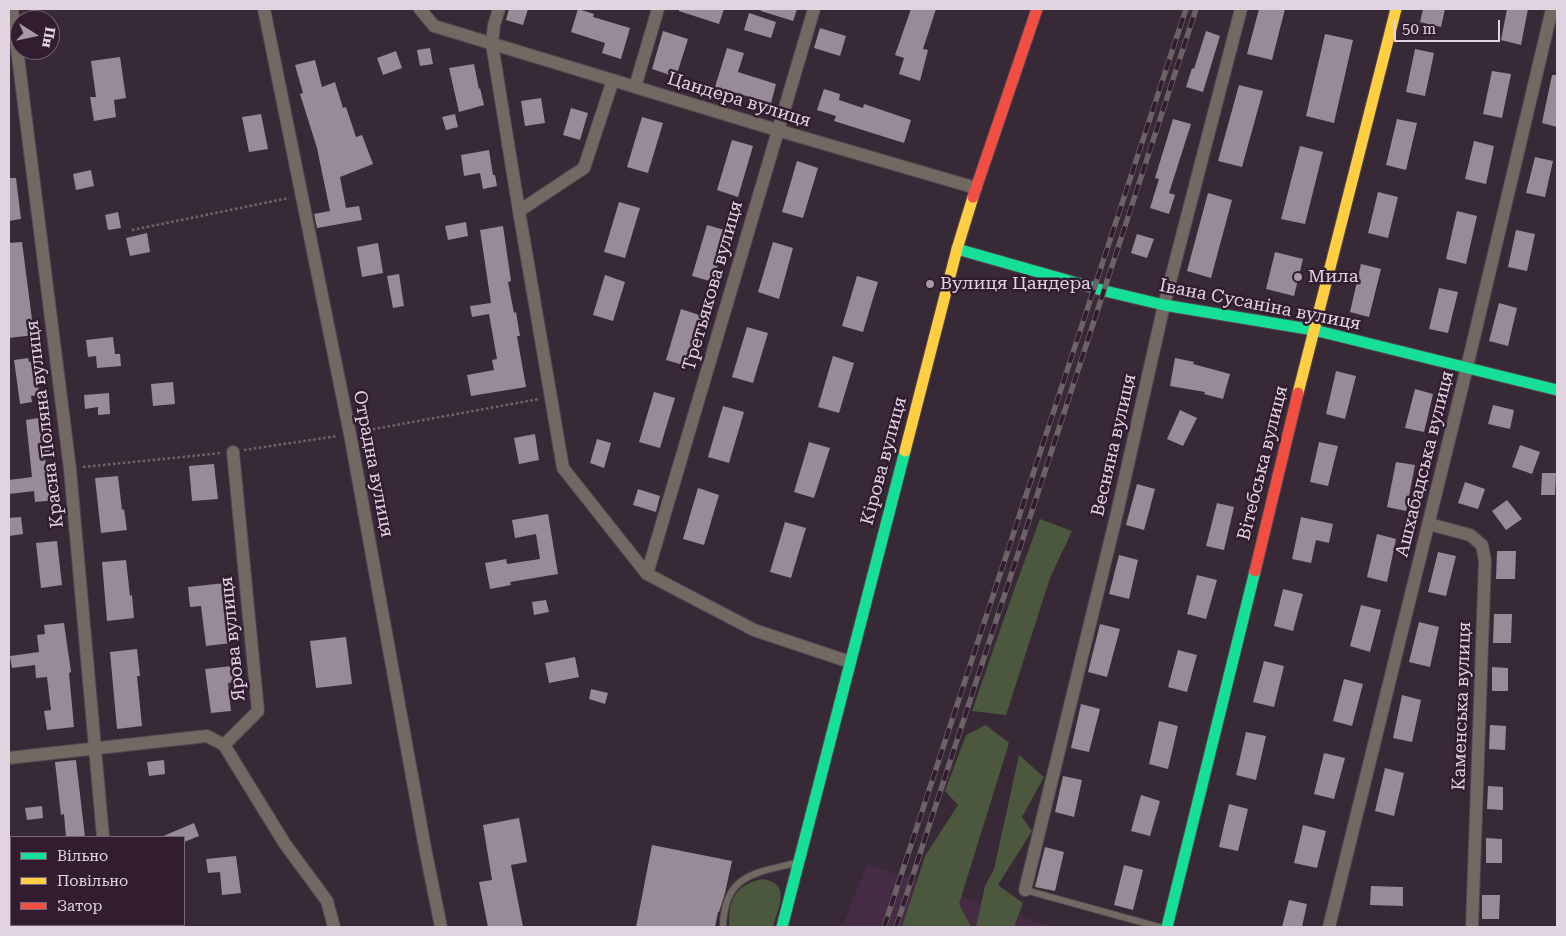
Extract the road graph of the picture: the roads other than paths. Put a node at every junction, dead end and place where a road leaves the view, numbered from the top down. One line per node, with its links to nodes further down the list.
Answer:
1 (12, 9): 27 (street, Красна Поляна вулиця)
2 (264, 9): 33 (street, Отрадна вулиця)
3 (420, 9): 11 (street, Цандера вулиця)
4 (499, 9): 11 (street)
5 (658, 9): 13 (street)
6 (814, 9): 14 (street, Третьякова вулиця)
7 (1037, 9): 15 (street, Кірова вулиця)
8 (1241, 9): 18 (street, Весняна вулиця)
9 (1396, 9): 19 (street, Вітебська вулиця)
10 (1552, 9): 20 (street, Ашхабадська вулиця)
11 (492, 44): 12 (street, Цандера вулиця); 16 (street)
12 (613, 80): 13 (street, Цандера вулиця); 16 (street)
13 (635, 87): 14 (street, Цандера вулиця)
14 (777, 130): 15 (street, Цандера вулиця); 24 (street, Третьякова вулиця)
15 (976, 188): 17 (street, Кірова вулиця)
16 (518, 210): 24 (street)
17 (958, 249): 18 (street, Івана Сусаніна вулиця); 25 (street, Кірова вулиця)
18 (1164, 304): 19 (street, Івана Сусаніна вулиця); 31 (street, Весняна вулиця)
19 (1314, 330): 20 (street, Івана Сусаніна вулиця); 37 (street, Вітебська вулиця)
20 (1467, 368): 21 (street, Івана Сусаніна вулиця); 23 (street, Ашхабадська вулиця)
21 (1557, 390)
22 (233, 452): 26 (street, Ярова вулиця)
23 (1428, 524): 38 (street, Ашхабадська вулиця); 39 (street, Каменська вулиця)
24 (647, 574): 25 (street)
25 (850, 662): 30 (street, Кірова вулиця)
26 (224, 745): 27 (street); 32 (street)
27 (95, 748): 28 (street); 29 (street, Красна Поляна вулиця)
28 (9, 758)
29 (103, 836)
30 (800, 862): 34 (lane); 35 (street, Кірова вулиця)
31 (1025, 890): 36 (lane)
32 (334, 927)
33 (441, 927)
34 (723, 927)
35 (782, 927)
36 (1159, 927)
37 (1166, 927)
38 (1329, 927)
39 (1472, 927)

